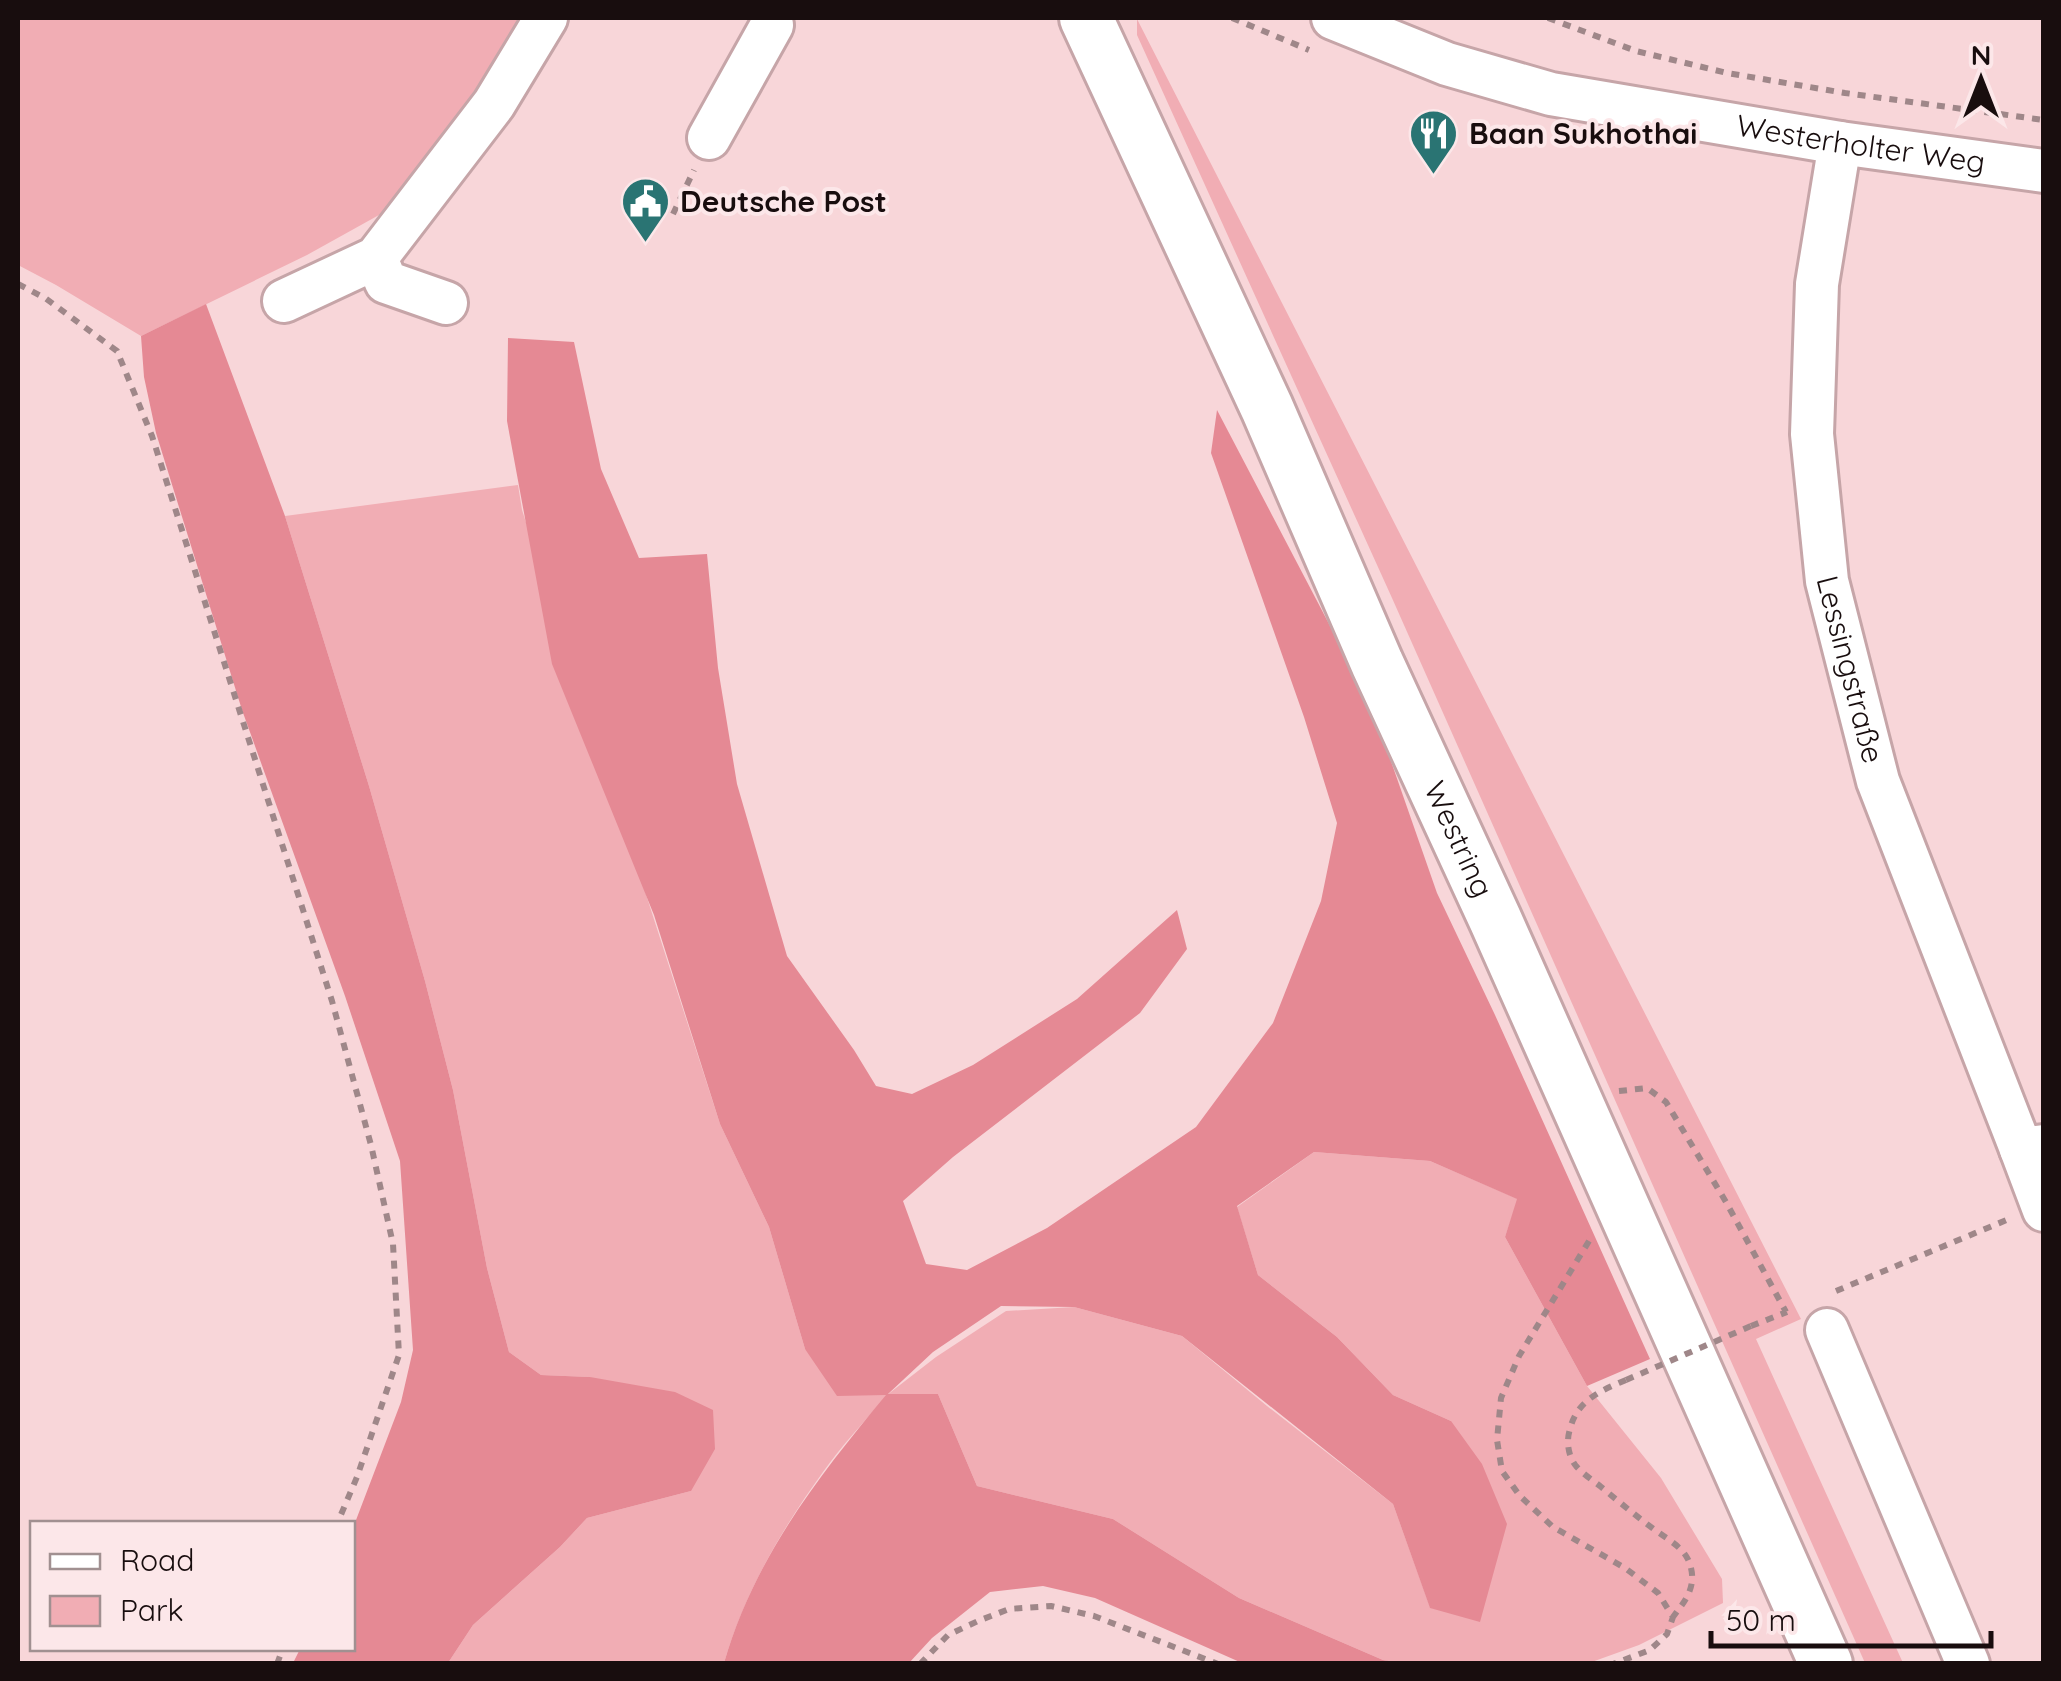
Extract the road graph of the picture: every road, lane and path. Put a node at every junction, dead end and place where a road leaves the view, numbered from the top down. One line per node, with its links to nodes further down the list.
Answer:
1 (546, 18): 10 (street)
2 (1086, 18): 14 (main road, Westring)
3 (1333, 18): 8 (street, Westerholter Weg)
4 (1548, 18): 6 (path)
5 (767, 20): 7 (street)
6 (2044, 120)
7 (709, 138)
8 (1840, 143): 9 (street, Westerholter Weg); 15 (street, Lessingstraße)
9 (2044, 171)
10 (376, 258): 12 (street); 13 (street)
11 (18, 284): 20 (path)
12 (284, 301)
13 (446, 304)
14 (1574, 1098): 16 (main road, Westring); 19 (path)
15 (2032, 1147): 17 (street, Lessingstraße)
16 (1616, 1196): 21 (path); 25 (main road, Westring)
17 (2042, 1208): 18 (path)
18 (1818, 1310): 19 (path); 26 (street)
19 (1786, 1312): 21 (path, bridge)
20 (338, 1521)
21 (1673, 1618): 24 (path)
22 (920, 1664): 23 (path)
23 (1218, 1664)
24 (1613, 1664)
25 (1826, 1664)
26 (1968, 1664)

